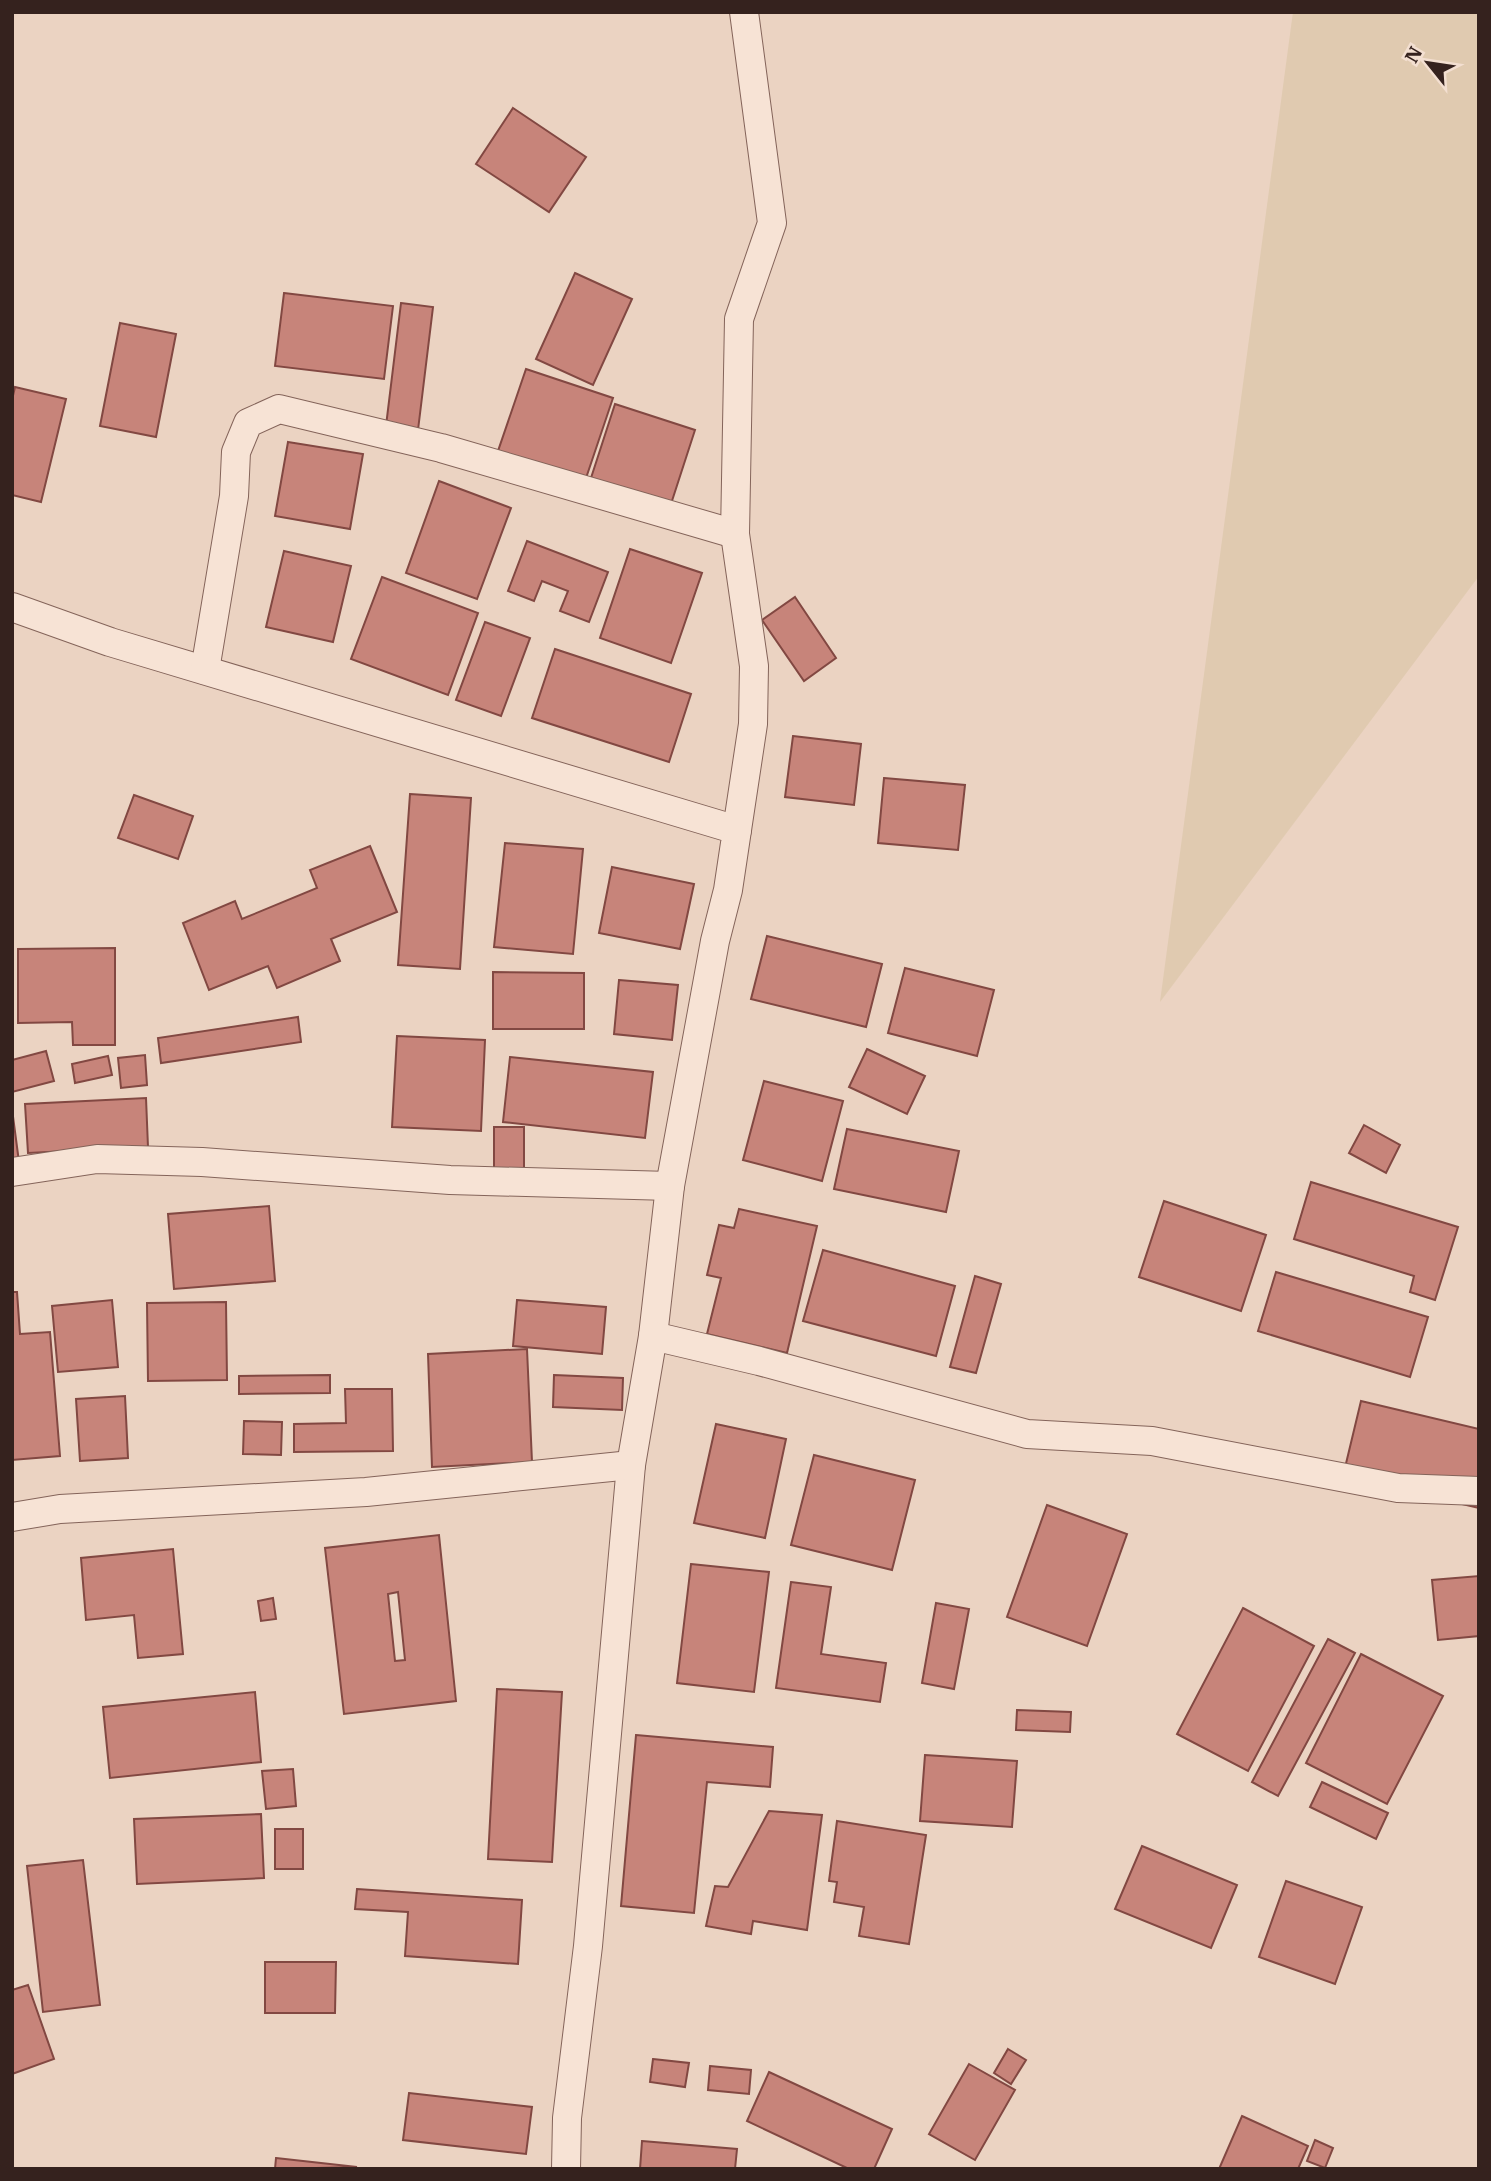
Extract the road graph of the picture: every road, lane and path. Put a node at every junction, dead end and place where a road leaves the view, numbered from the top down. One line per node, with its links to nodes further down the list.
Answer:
1 (744, 12): 2 (street)
2 (735, 534): 4 (street); 5 (street)
3 (12, 607): 4 (street)
4 (205, 670): 5 (street)
5 (737, 830): 7 (street)
6 (12, 1172): 7 (street)
7 (670, 1185): 8 (street)
8 (653, 1336): 9 (street); 10 (street)
9 (631, 1465): 11 (street); 12 (street)
10 (1479, 1491)
11 (12, 1517)
12 (566, 2169)

